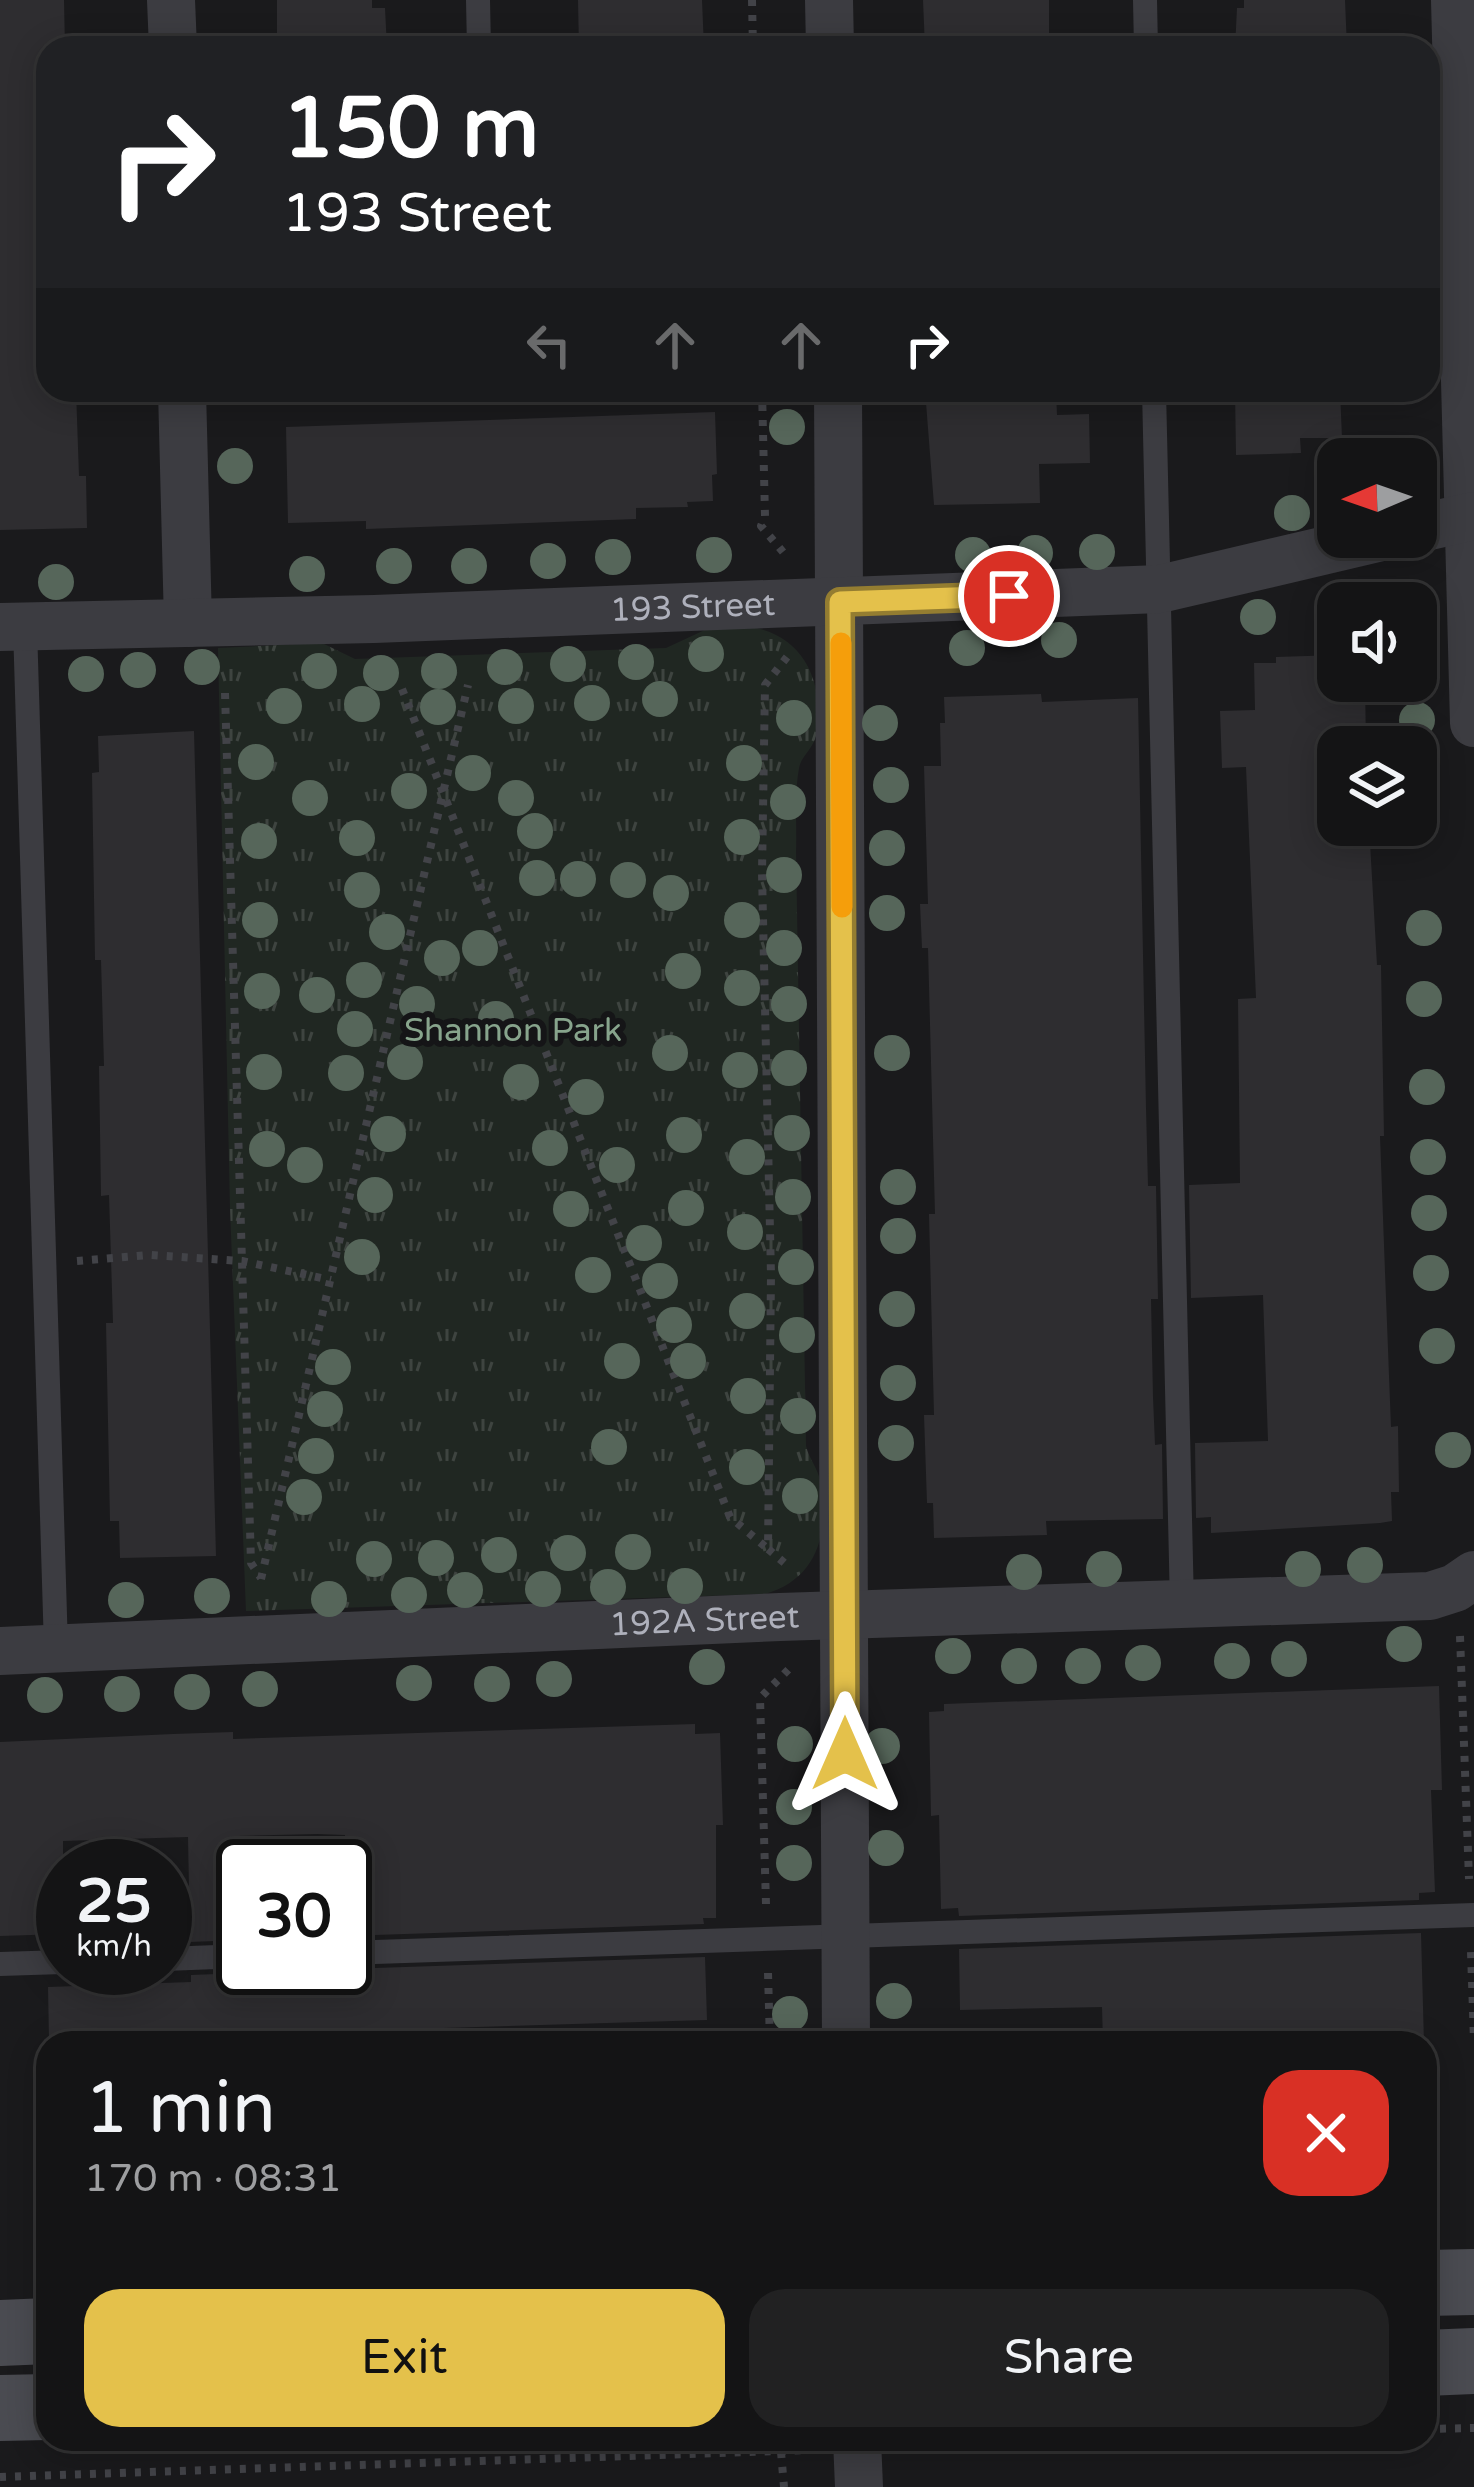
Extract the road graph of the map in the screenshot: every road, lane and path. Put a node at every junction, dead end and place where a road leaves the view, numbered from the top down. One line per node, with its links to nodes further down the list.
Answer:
1 (171, 0): 7 (street)
2 (478, 0): 8 (lane)
3 (752, 0): 9 (path)
4 (829, 0): 10 (street)
5 (1145, 0): 11 (lane)
6 (1456, 0): 16 (street)
7 (172, 36)
8 (479, 36)
9 (753, 36)
10 (830, 36)
11 (1146, 36)
12 (182, 402): 22 (street)
13 (762, 402): 19 (path)
14 (838, 402): 21 (street)
15 (1154, 402): 20 (lane)
16 (1472, 517): 17 (street); 28 (street)
17 (1437, 524)
18 (1317, 552): 20 (street, 193 Street)
19 (793, 563)
20 (1160, 589): 21 (street, 193 Street); 36 (lane)
21 (840, 602): 22 (street, 193 Street); 37 (street)
22 (188, 623): 23 (street, 193 Street)
23 (13, 627): 38 (lane)
24 (794, 649): 33 (path)
25 (468, 686): 29 (path)
26 (402, 689): 29 (path)
27 (225, 693): 30 (path)
28 (1474, 723)
29 (443, 794): 32 (path); 33 (path)
30 (242, 1261): 31 (path); 32 (path); 32 (path)
31 (70, 1262)
32 (331, 1280)
33 (768, 1549): 34 (path)
34 (794, 1571)
35 (1467, 1596): 36 (street, 192A Street); 41 (path)
36 (1182, 1605): 37 (street, 192A Street)
37 (846, 1615): 38 (street, 192A Street); 42 (street)
38 (56, 1648): 39 (street, 192A Street)
39 (0, 1651)
40 (795, 1664): 43 (path)
41 (1471, 1917): 42 (lane); 45 (path)
42 (844, 1937): 43 (lane); 49 (street)
43 (767, 1939): 44 (lane); 48 (path)
44 (372, 1952)
45 (1473, 1959): 50 (path)
46 (36, 1963): 47 (lane)
47 (0, 1964)
48 (770, 2031)
49 (847, 2031)
50 (1474, 2041)
51 (1474, 2282): 52 (main road)
52 (1437, 2283)
53 (36, 2332): 54 (main road)
54 (0, 2333)
55 (1474, 2361): 56 (main road)
56 (1437, 2363)
57 (36, 2407): 58 (main road)
58 (0, 2408)
59 (1437, 2428): 60 (path)
60 (1474, 2428)
61 (791, 2451): 63 (path)
62 (858, 2451): 66 (street)
63 (782, 2452): 64 (path); 65 (path)
64 (0, 2477)
65 (784, 2487)
66 (859, 2487)

